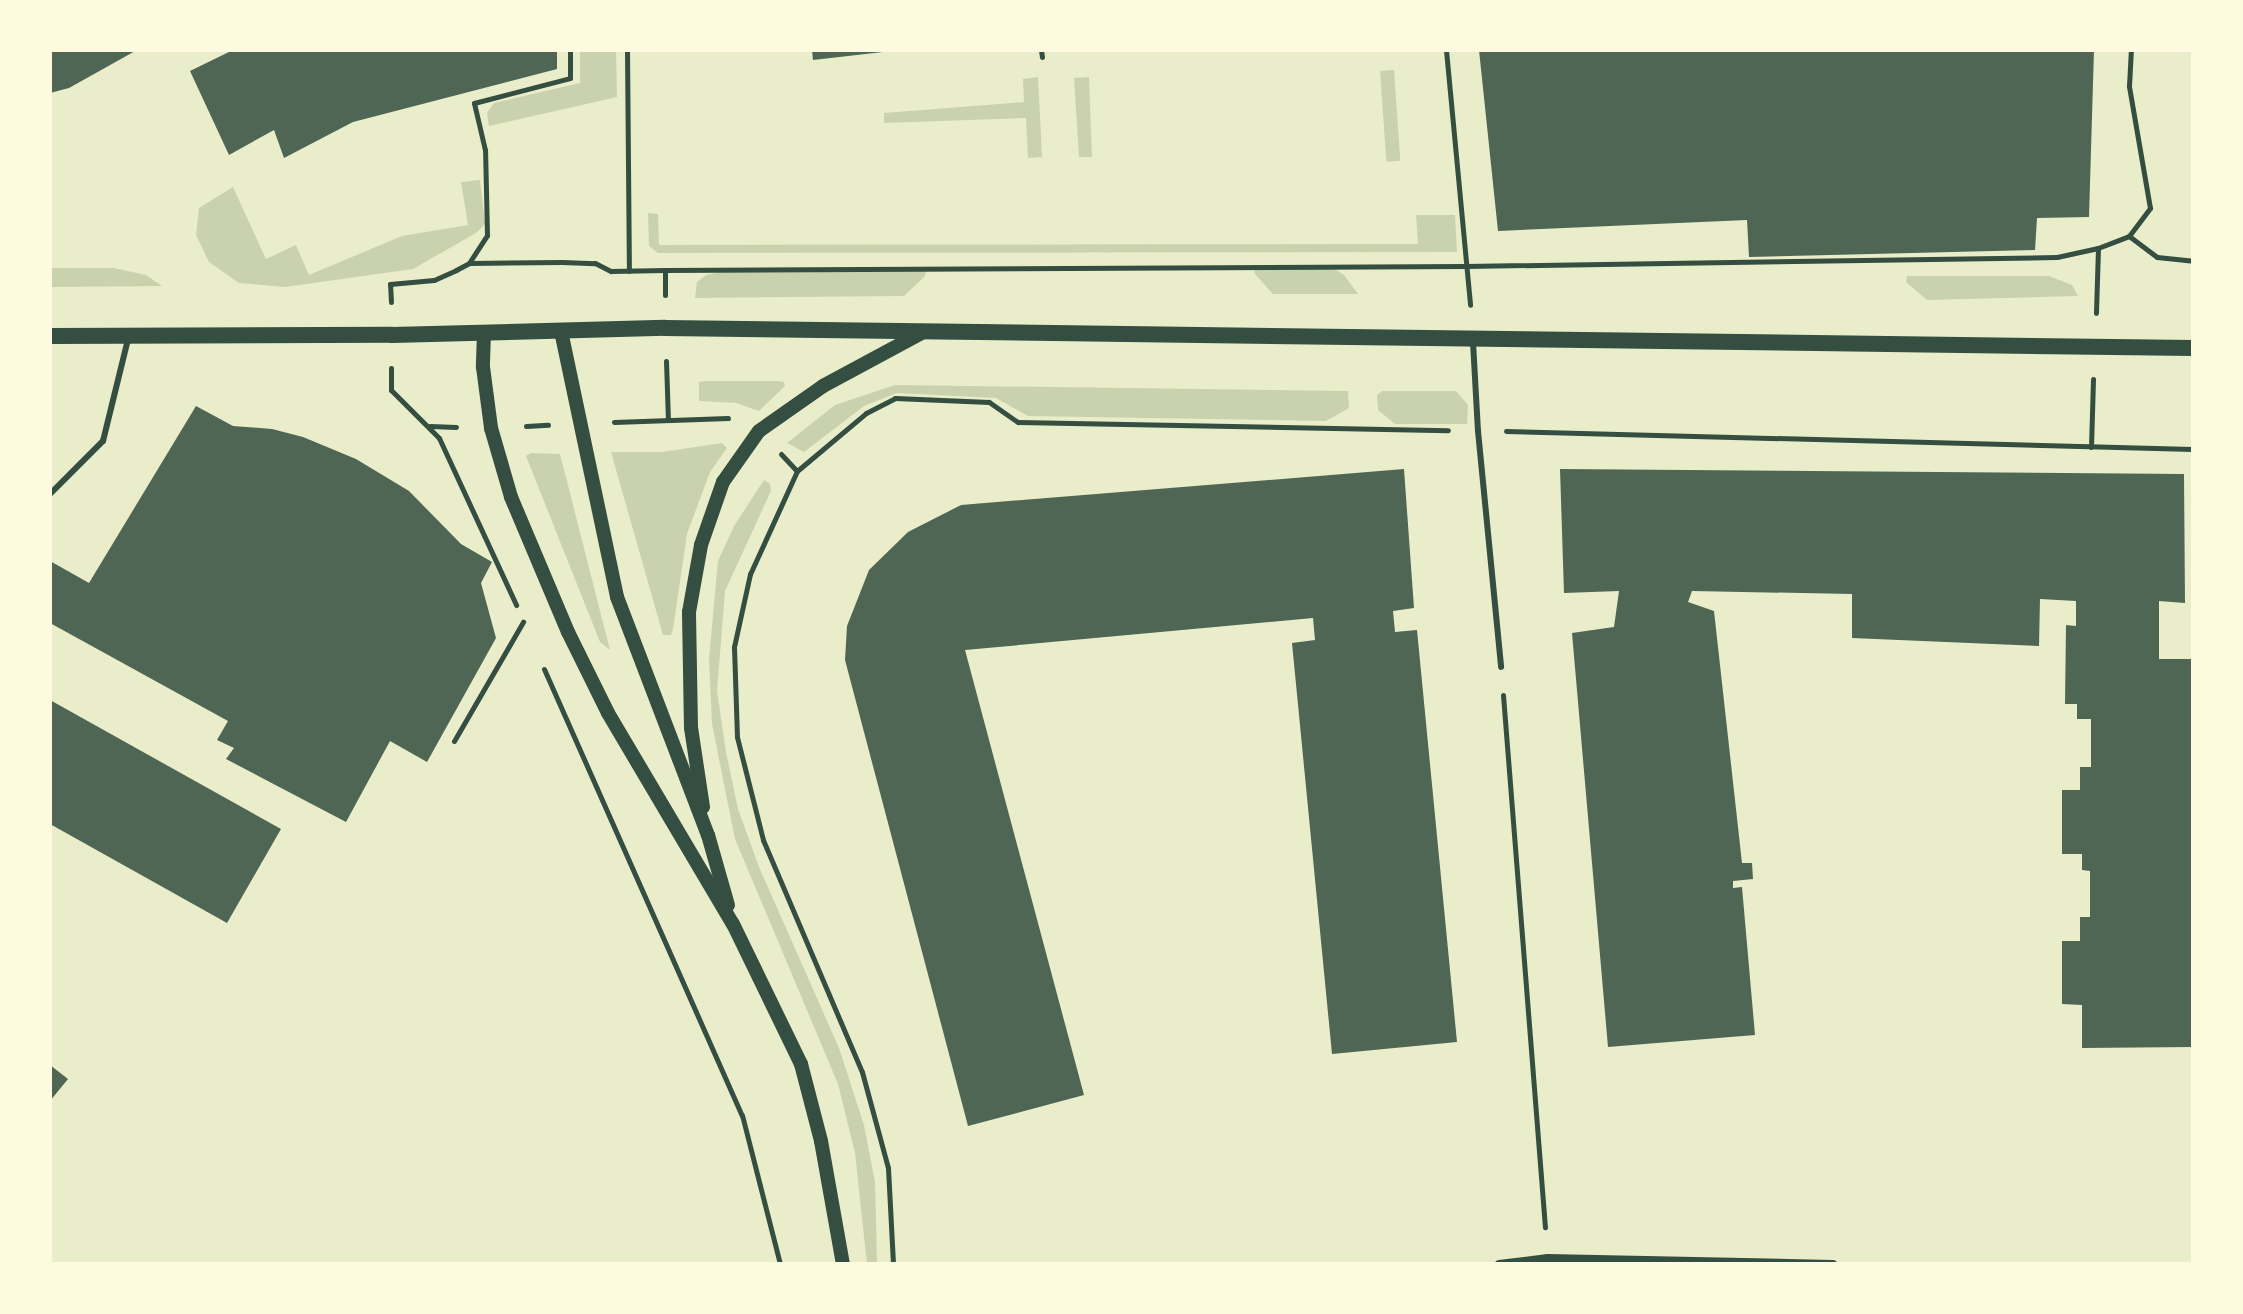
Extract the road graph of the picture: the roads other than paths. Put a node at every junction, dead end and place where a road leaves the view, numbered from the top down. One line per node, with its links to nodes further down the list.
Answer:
1 (926, 330): 2 (main road); 6 (main road); 10 (street)
2 (561, 331): 3 (main road); 10 (street)
3 (484, 333): 4 (main road); 11 (street)
4 (129, 335): 5 (main road); 8 (lane)
5 (50, 336)
6 (1473, 338): 7 (main road); 9 (lane)
7 (2193, 348)
8 (50, 494)
9 (1501, 667)
10 (708, 835): 11 (street)
11 (733, 924): 12 (street)
12 (843, 1264)
13 (1499, 1264): 14 (street)
14 (1833, 1264)

